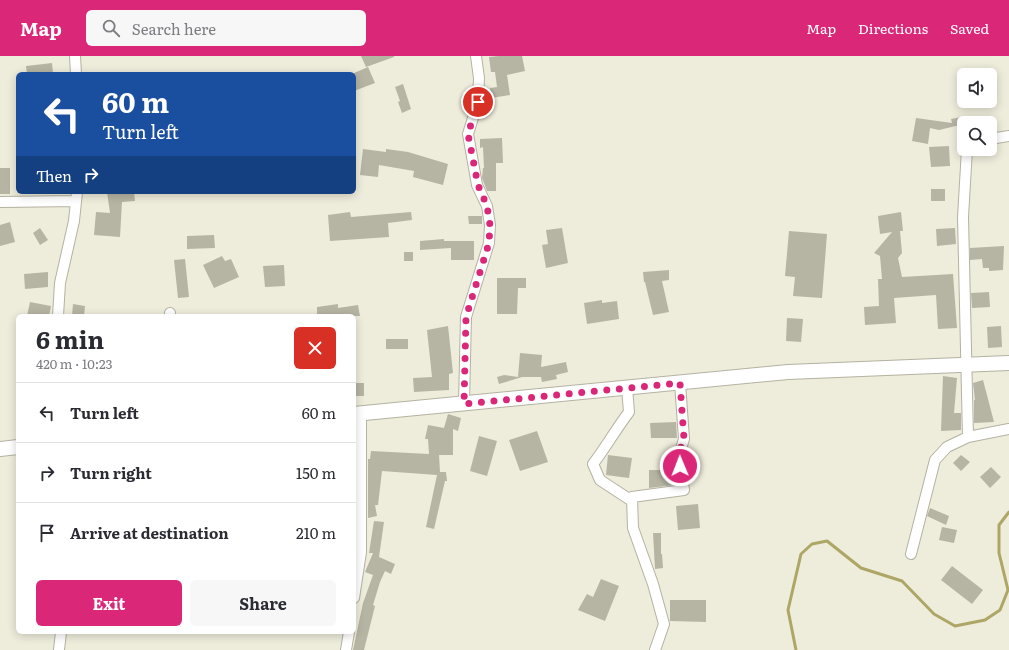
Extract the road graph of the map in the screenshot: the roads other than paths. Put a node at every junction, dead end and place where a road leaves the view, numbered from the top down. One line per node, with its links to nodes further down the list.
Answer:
1 (75, 56): 3 (street)
2 (476, 56): 14 (street)
3 (76, 72)
4 (1009, 136): 5 (street)
5 (997, 138)
6 (967, 156): 11 (street)
7 (76, 196): 8 (street); 9 (street)
8 (0, 202)
9 (58, 314)
10 (1009, 363): 11 (main road)
11 (967, 365): 12 (main road); 17 (street)
12 (680, 383): 13 (main road); 20 (street)
13 (627, 388): 14 (main road); 20 (street)
14 (464, 404): 15 (main road)
15 (358, 414): 22 (street)
16 (1009, 429): 17 (street)
17 (968, 437): 21 (street)
18 (16, 447): 19 (main road)
19 (0, 449)
20 (632, 501): 27 (street)
21 (911, 554)
22 (356, 585)
23 (61, 634): 25 (street)
24 (349, 634): 26 (street)
25 (59, 650)
26 (346, 650)
27 (656, 650)

